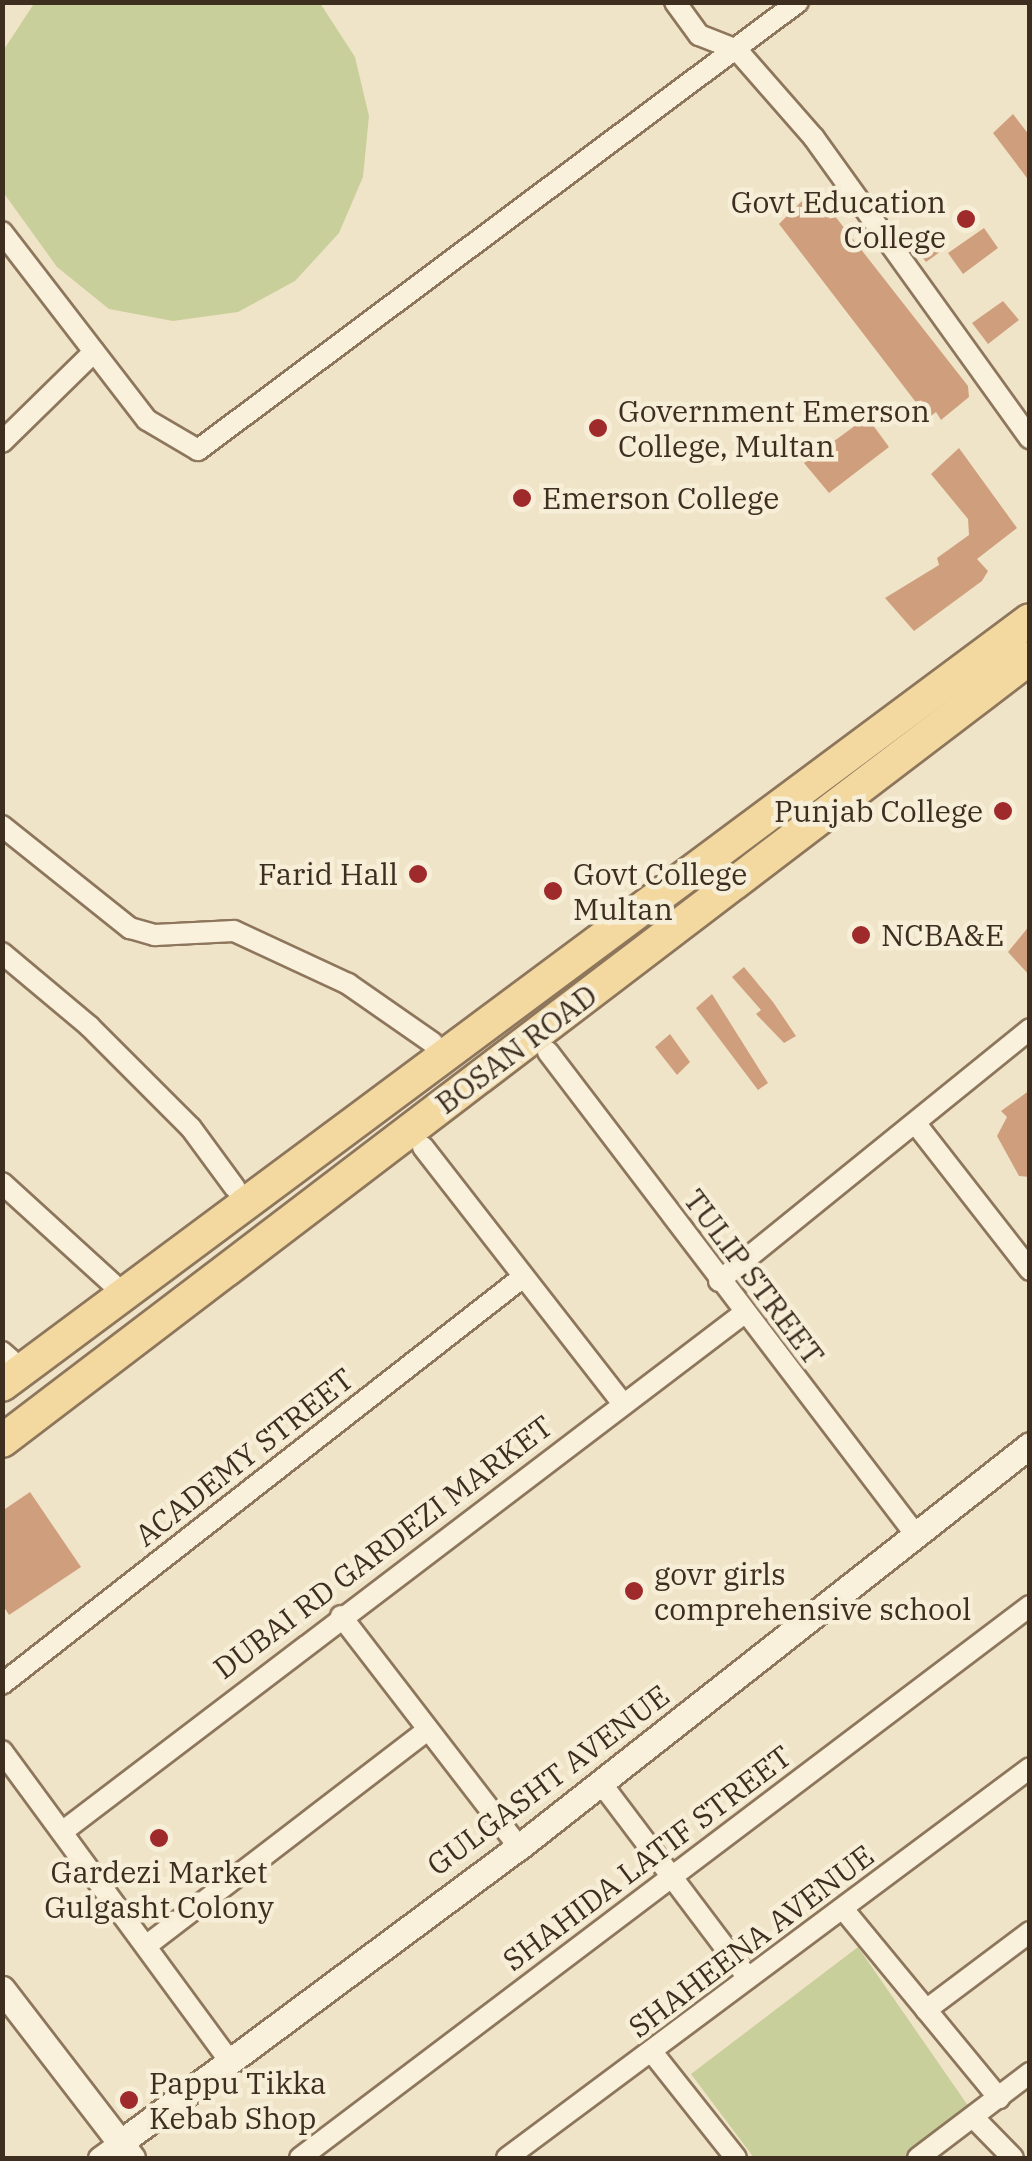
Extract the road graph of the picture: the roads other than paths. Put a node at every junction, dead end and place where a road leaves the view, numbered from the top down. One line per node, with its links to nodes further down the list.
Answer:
1 (675, 2): 3 (street)
2 (798, 2): 3 (street)
3 (737, 50): 5 (street); 6 (street)
4 (2, 232): 5 (street)
5 (94, 352): 7 (street)
6 (1030, 439)
7 (2, 442)
8 (1030, 620): 18 (main road, BOSAN ROAD)
9 (1030, 658): 19 (main road, BOSAN ROAD)
10 (2, 826): 13 (street)
11 (2, 953): 18 (street)
12 (1030, 1030): 15 (street)
13 (433, 1043)
14 (548, 1052): 22 (street, TULIP STREET)
15 (916, 1124): 20 (street); 22 (street)
16 (423, 1148): 21 (street)
17 (2, 1184): 23 (street)
18 (248, 1189): 19 (main road); 25 (main road, BOSAN ROAD)
19 (288, 1222): 27 (main road, BOSAN ROAD)
20 (1030, 1270)
21 (523, 1277): 26 (street); 32 (street, ACADEMY STREET)
22 (719, 1282): 24 (street, TULIP STREET)
23 (112, 1283)
24 (743, 1314): 26 (street, DUBAI RD GARDEZI MARKET); 29 (street, TULIP STREET)
25 (5, 1365)
26 (622, 1403): 31 (street, DUBAI RD GARDEZI MARKET)
27 (8, 1426)
28 (1030, 1445): 29 (street, GULGASHT AVENUE)
29 (916, 1535): 36 (street, GULGASHT AVENUE)
30 (1030, 1606): 39 (street, SHAHIDA LATIF STREET)
31 (341, 1616): 33 (street); 37 (street, DUBAI RD GARDEZI MARKET)
32 (2, 1684)
33 (426, 1730): 38 (street); 42 (street)
34 (2, 1751): 37 (street)
35 (1030, 1768): 40 (street, SHAHEENA AVENUE)
36 (600, 1783): 38 (street, GULGASHT AVENUE); 39 (street)
37 (62, 1832): 42 (street)
38 (520, 1847): 47 (street, GULGASHT AVENUE)
39 (672, 1877): 43 (street); 54 (street, SHAHIDA LATIF STREET)
40 (844, 1910): 43 (street, SHAHEENA AVENUE); 45 (street)
41 (1030, 1932): 45 (street)
42 (146, 1946): 47 (street)
43 (748, 1978): 46 (street, SHAHEENA AVENUE)
44 (2, 1989): 51 (street)
45 (926, 2010): 49 (street)
46 (652, 2052): 53 (street); 55 (street, SHAHEENA AVENUE)
47 (228, 2057): 51 (street, GULGASHT AVENUE)
48 (1030, 2073): 49 (street)
49 (999, 2098): 50 (street)
50 (973, 2118): 52 (street); 56 (street)
51 (117, 2153)
52 (931, 2155)
53 (732, 2157)
54 (300, 2158)
55 (507, 2158)
56 (1013, 2158)

